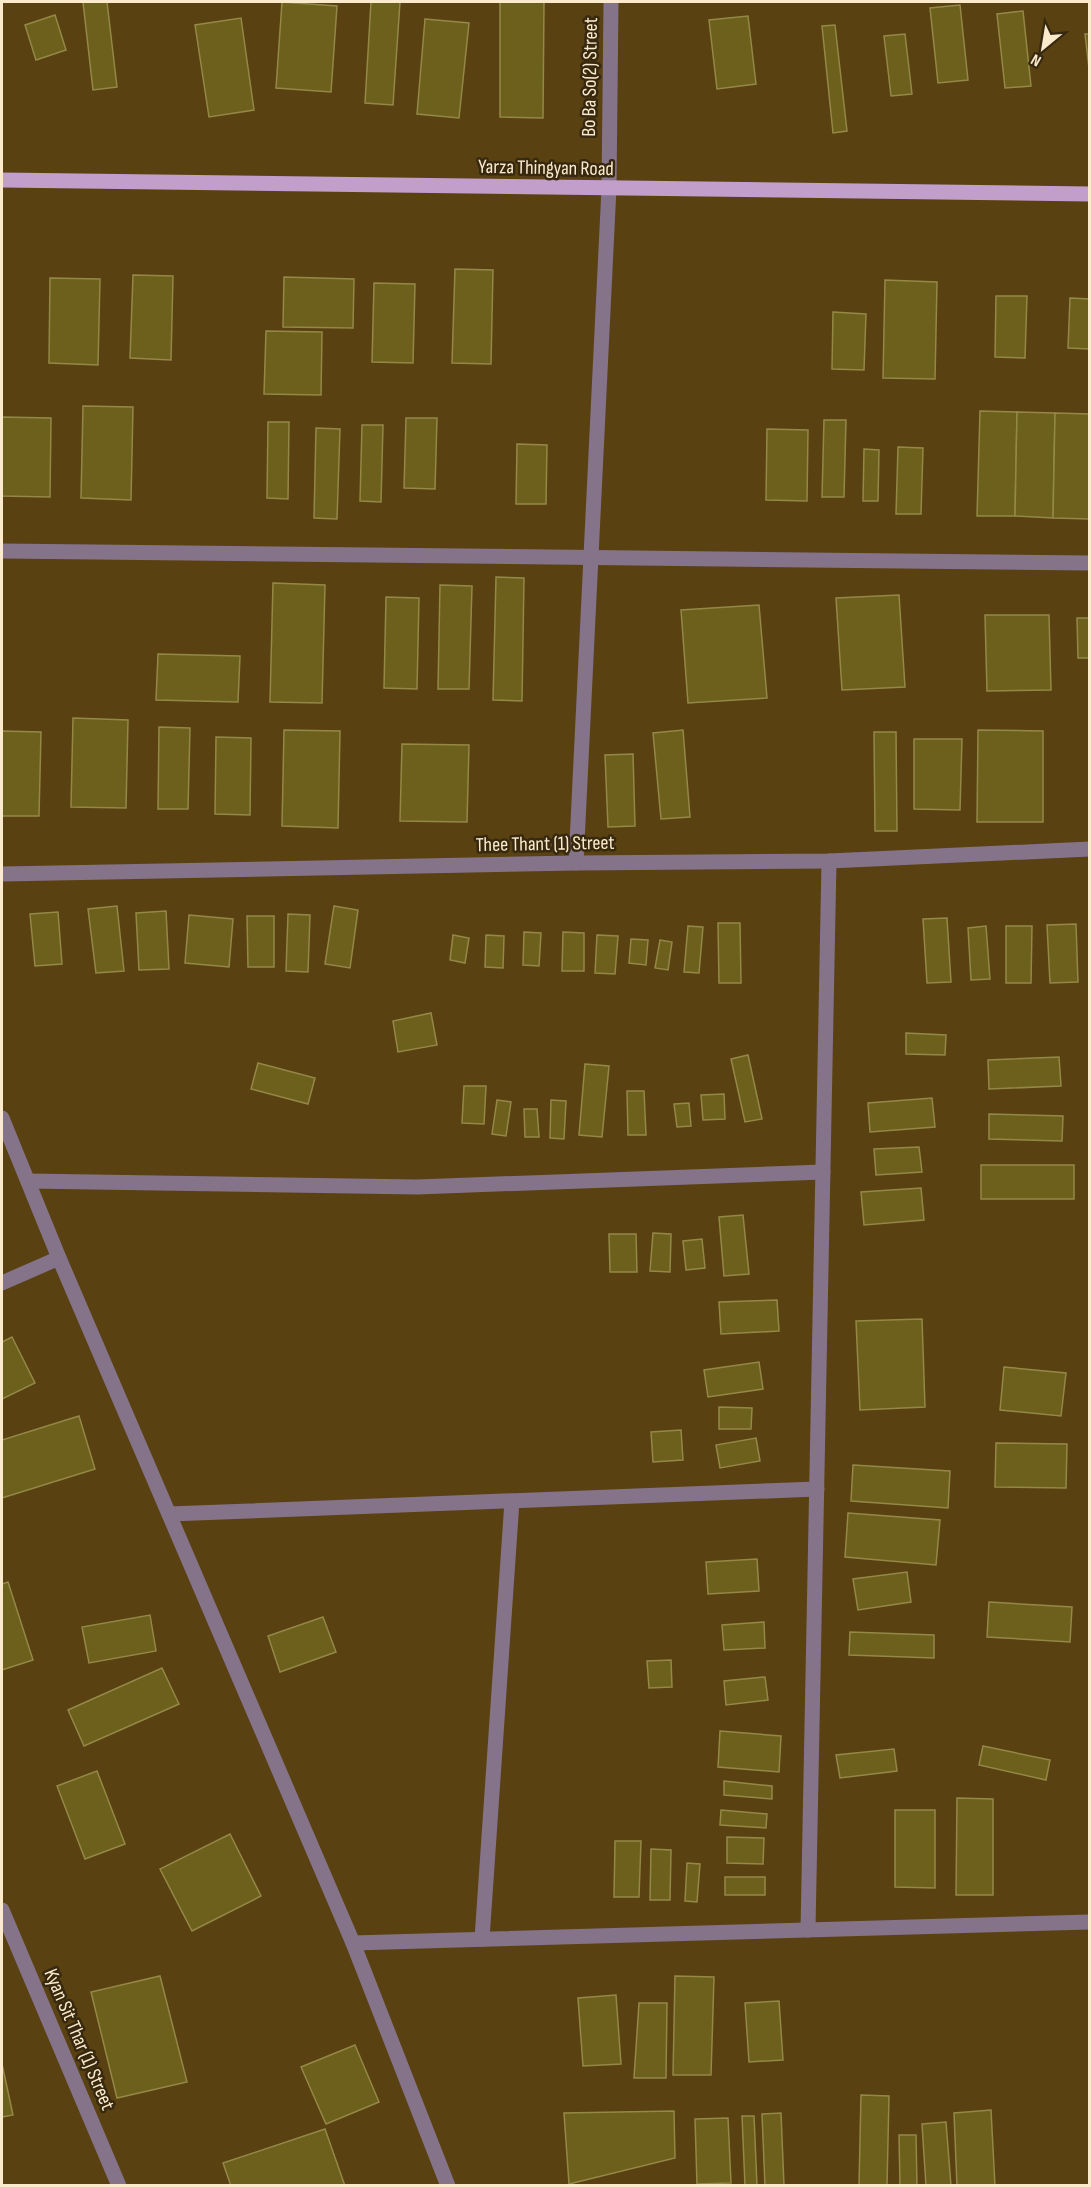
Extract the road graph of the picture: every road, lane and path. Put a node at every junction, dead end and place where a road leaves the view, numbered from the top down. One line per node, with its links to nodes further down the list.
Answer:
1 (611, 2): 3 (street, Bo Ba So(2) Street)
2 (2, 180): 3 (main road, Yarza Thingyan Road)
3 (609, 188): 4 (main road, Yarza Thingyan Road); 6 (street, Bo Ba So(2) Street)
4 (1089, 194)
5 (2, 551): 6 (street)
6 (592, 558): 7 (street); 10 (street, Bo Ba So(2) Street)
7 (1089, 562)
8 (1089, 849): 9 (street, Thee Thant (1) Street)
9 (829, 861): 10 (street, Thee Thant (1) Street); 13 (street)
10 (576, 863): 11 (street, Thee Thant (1) Street)
11 (2, 874)
12 (2, 1118): 14 (street)
13 (823, 1172): 14 (street); 17 (street)
14 (28, 1181): 15 (street)
15 (59, 1258): 16 (street); 19 (street)
16 (2, 1283)
17 (817, 1489): 18 (street); 22 (street)
18 (512, 1501): 19 (street); 23 (street)
19 (169, 1514): 24 (street)
20 (2, 1910): 25 (street, Kyan Sit Thar (1) Street)
21 (1089, 1922): 22 (street)
22 (808, 1930): 23 (street)
23 (482, 1939): 24 (street)
24 (353, 1943): 26 (street)
25 (119, 2186)
26 (448, 2186)

